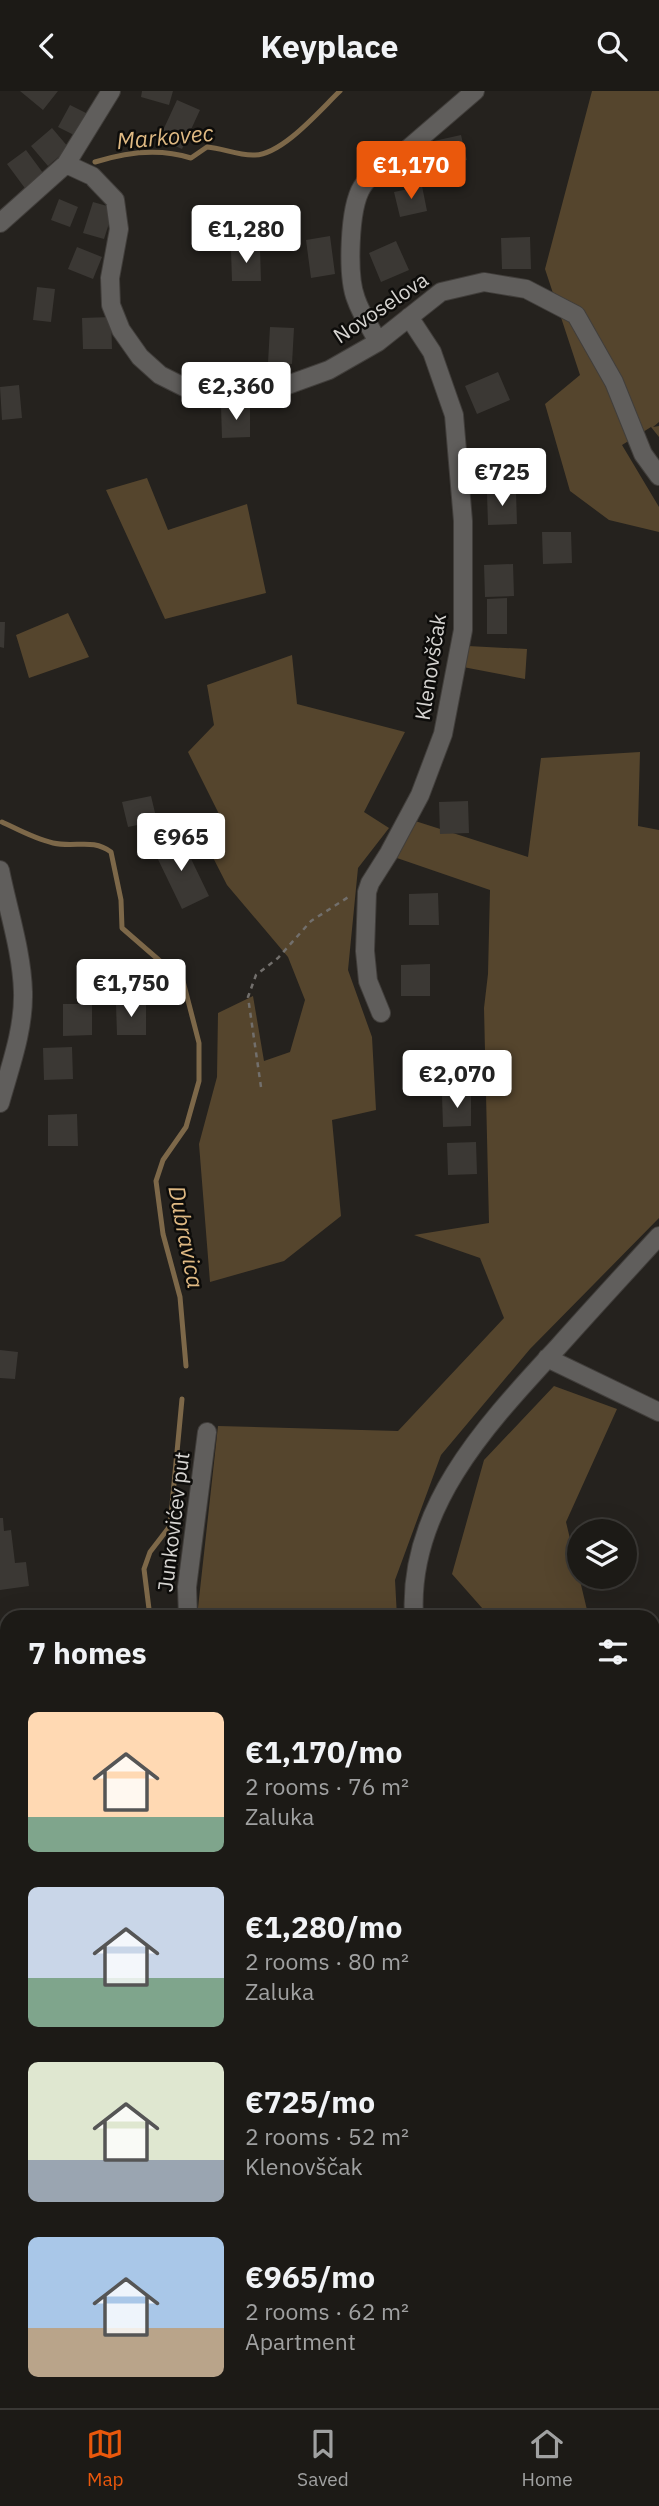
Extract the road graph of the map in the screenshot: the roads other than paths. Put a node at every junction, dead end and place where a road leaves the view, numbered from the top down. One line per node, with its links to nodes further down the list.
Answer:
1 (111, 91): 3 (street)
2 (475, 91): 6 (street)
3 (66, 164): 4 (street); 6 (street, Novoselova)
4 (0, 223)
5 (410, 317): 6 (street, Novoselova); 7 (street, Novoselova); 9 (street, Klenovščak)
6 (378, 342)
7 (659, 476)
8 (0, 870): 10 (street)
9 (381, 1013)
10 (0, 1103)
11 (659, 1236): 12 (street)
12 (547, 1358): 13 (street); 16 (street)
13 (659, 1412)
14 (207, 1432): 15 (street, Junkovićev put)
15 (188, 1610)
16 (414, 1610)

